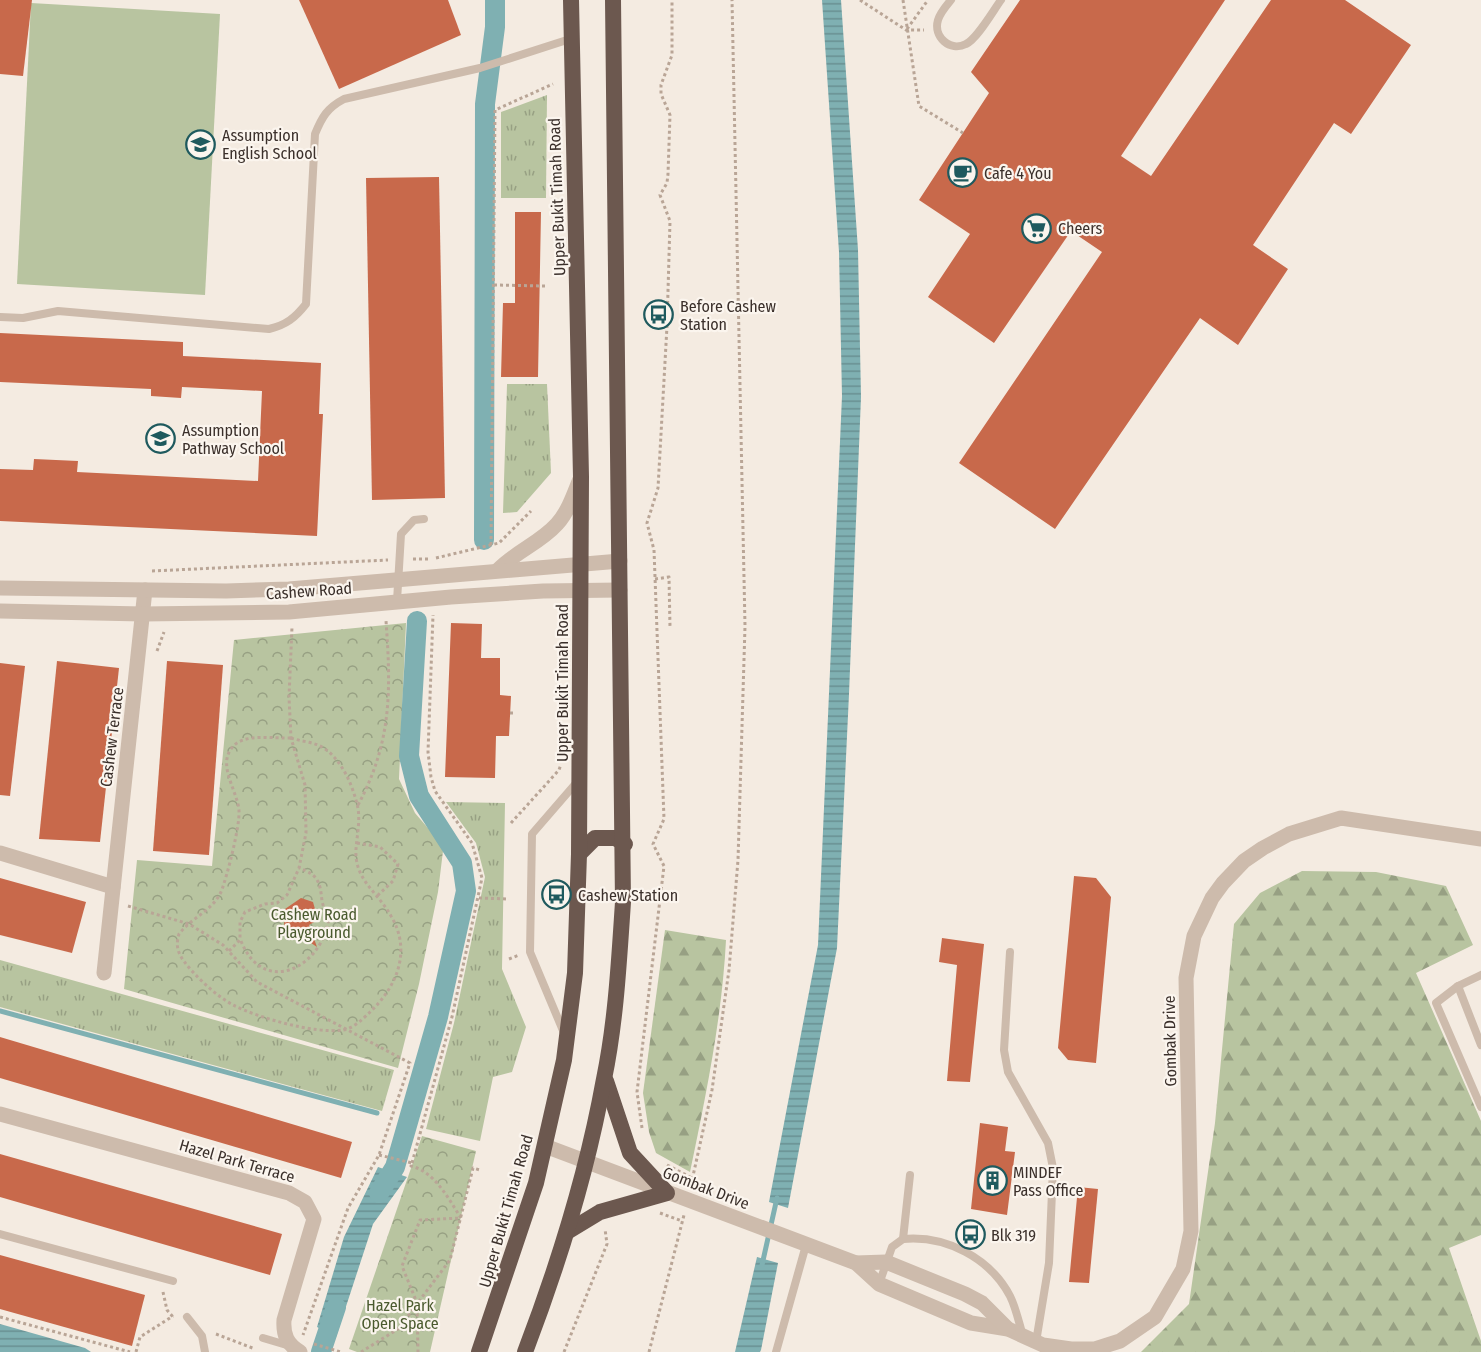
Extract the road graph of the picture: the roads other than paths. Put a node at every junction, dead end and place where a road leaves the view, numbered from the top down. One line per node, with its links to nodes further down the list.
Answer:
1 (571, 0): 5 (highway, Upper Bukit Timah Road)
2 (613, 0): 9 (highway)
3 (951, 0): 4 (lane)
4 (1001, 0)
5 (570, 39): 6 (lane); 7 (highway, Upper Bukit Timah Road)
6 (0, 317)
7 (581, 477): 10 (highway, Upper Bukit Timah Road); 11 (street)
8 (424, 519): 12 (lane)
9 (620, 561): 10 (street, Cashew Road); 15 (highway)
10 (580, 564): 11 (street, Cashew Road); 14 (highway, Upper Bukit Timah Road)
11 (498, 570): 12 (street, Cashew Road)
12 (398, 578): 16 (street, Cashew Road); 17 (lane)
13 (0, 588): 16 (street, Cashew Road)
14 (580, 590): 15 (street, Cashew Road); 17 (street, Cashew Road); 20 (highway, Upper Bukit Timah Road)
15 (620, 590): 22 (highway)
16 (145, 591): 19 (street, Cashew Terrace)
17 (396, 601): 19 (street, Cashew Road)
18 (0, 611): 19 (street, Cashew Road)
19 (143, 614): 25 (street, Cashew Terrace)
20 (579, 780): 24 (highway, Upper Bukit Timah Road); 30 (lane)
21 (1481, 839): 52 (street, Gombak Drive)
22 (625, 844): 24 (highway); 32 (highway)
23 (0, 853): 25 (street)
24 (579, 854): 30 (highway, Upper Bukit Timah Road)
25 (113, 887): 27 (street, Cashew Terrace)
26 (1010, 952): 50 (lane)
27 (104, 973)
28 (1481, 975): 29 (lane)
29 (1458, 986): 31 (lane); 33 (lane)
30 (566, 1039): 35 (highway, Upper Bukit Timah Road)
31 (1481, 1045)
32 (605, 1077): 36 (highway); 38 (highway)
33 (1481, 1107)
34 (0, 1114): 51 (street, Hazel Park Terrace)
35 (545, 1146): 36 (street, Gombak Drive); 54 (highway, Upper Bukit Timah Road)
36 (587, 1160): 38 (street, Gombak Drive); 39 (highway)
37 (910, 1175): 41 (lane)
38 (667, 1193): 39 (highway); 42 (street, Gombak Drive)
39 (567, 1232): 55 (highway)
40 (0, 1234): 45 (lane)
41 (903, 1239): 43 (lane); 50 (lane)
42 (806, 1245): 44 (street, Gombak Drive); 56 (lane)
43 (886, 1262): 44 (street, Gombak Drive); 46 (lane); 48 (street, Gombak Drive)
44 (856, 1263): 46 (street, Gombak Drive)
45 (173, 1281)
46 (879, 1284): 48 (street, Gombak Drive)
47 (187, 1317): 53 (lane)
48 (1008, 1329): 50 (street, Gombak Drive)
49 (263, 1338): 51 (lane)
50 (1030, 1340): 52 (street, Gombak Drive)
51 (298, 1348)
52 (1071, 1351)
53 (205, 1352)
54 (479, 1352)
55 (525, 1352)
56 (776, 1352)

